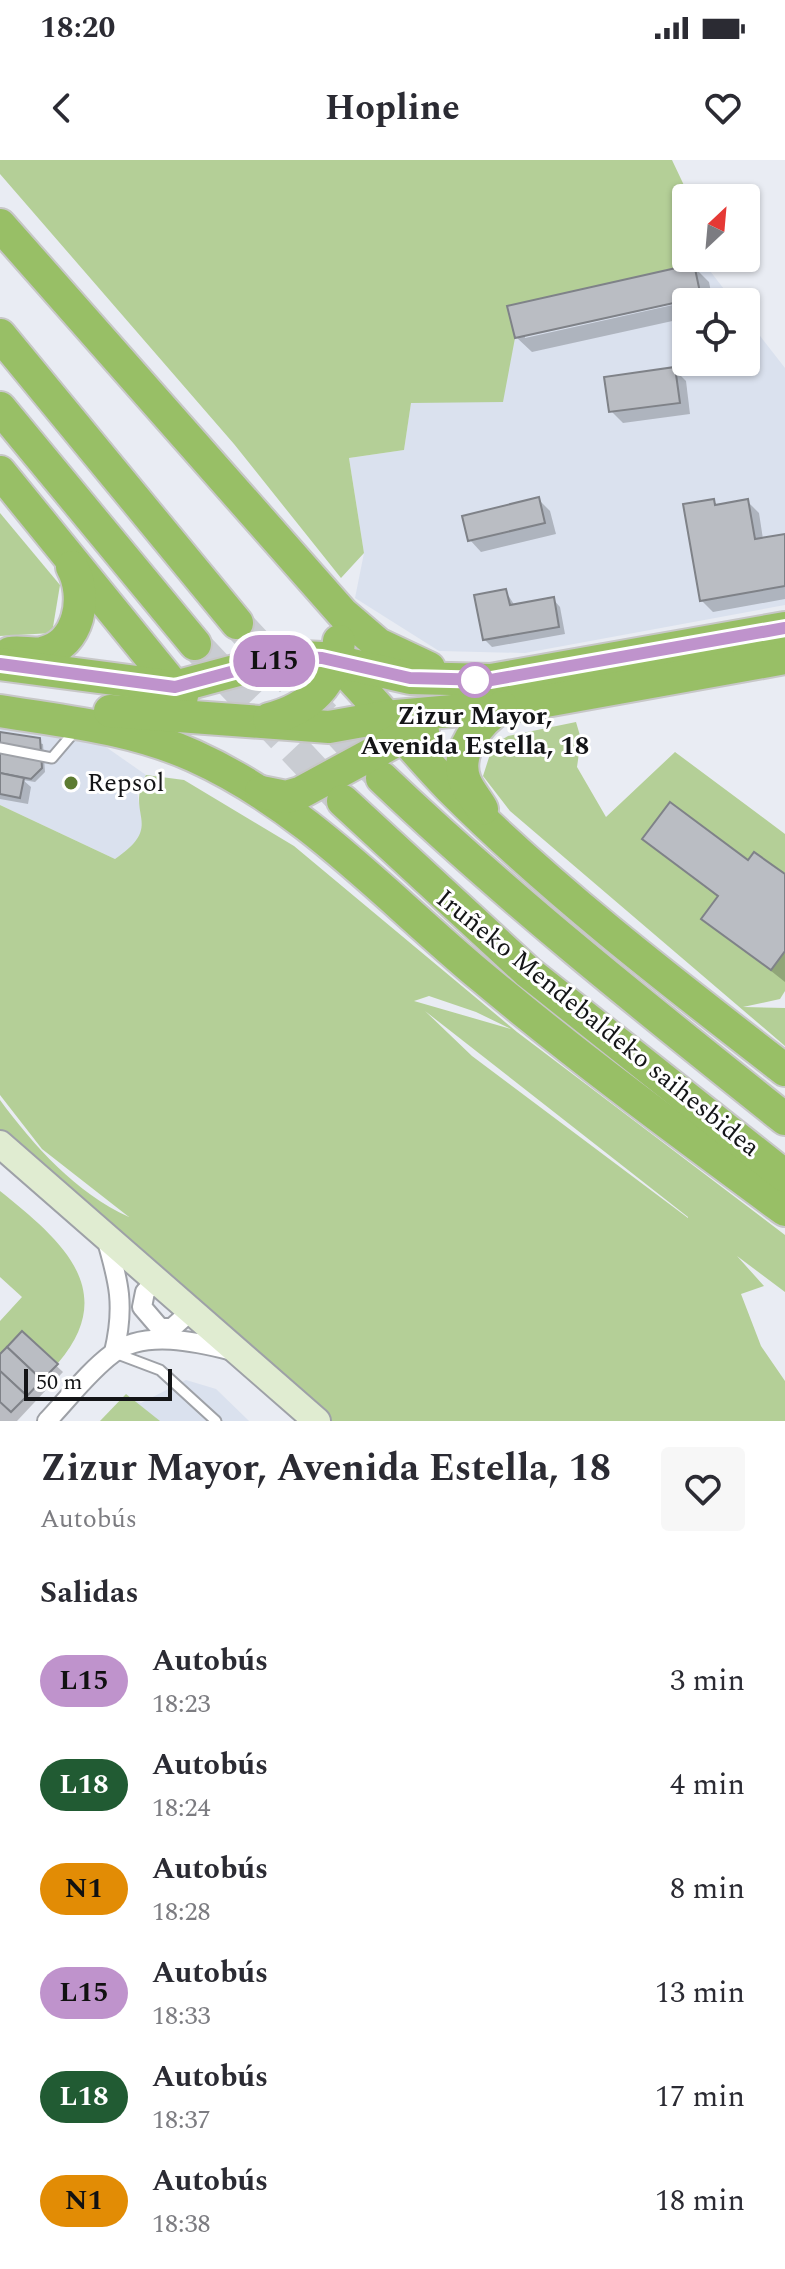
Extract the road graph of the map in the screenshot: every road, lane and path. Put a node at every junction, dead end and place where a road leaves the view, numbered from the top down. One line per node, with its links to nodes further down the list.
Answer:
1 (0, 225): 6 (highway)
2 (0, 335): 7 (highway)
3 (0, 408): 9 (highway)
4 (0, 472): 5 (highway)
5 (62, 551): 10 (highway); 14 (highway)
6 (332, 602): 12 (highway); 16 (highway)
7 (237, 623)
8 (785, 628): 16 (highway)
9 (195, 644)
10 (0, 656)
11 (785, 658): 16 (highway)
12 (329, 660): 14 (highway); 16 (highway); 18 (highway); 18 (highway); 20 (highway)
13 (0, 664): 14 (highway)
14 (175, 687): 18 (highway)
15 (0, 694): 18 (highway)
16 (497, 694): 20 (highway); 25 (highway)
17 (0, 711): 19 (highway)
18 (238, 722): 20 (highway); 23 (highway)
19 (80, 724): 21 (lane); 23 (highway)
20 (394, 727): 23 (highway); 25 (highway)
21 (0, 748)
22 (382, 778): 27 (highway, Iruñeko Mendebaldeko saihesbidea)
23 (255, 789): 30 (highway)
24 (343, 801): 29 (highway, Iruñeko Mendebaldeko saihesbidea)
25 (494, 828): 26 (highway)
26 (785, 1070)
27 (785, 1119)
28 (0, 1144): 31 (street)
29 (785, 1176)
30 (785, 1210)
31 (105, 1236): 32 (street); 34 (street)
32 (150, 1286): 33 (street); 34 (street)
33 (182, 1319): 35 (street); 37 (street)
34 (120, 1326): 36 (street)
35 (154, 1341): 36 (street); 37 (street)
36 (114, 1352): 38 (street); 39 (lane)
37 (241, 1353): 40 (street)
38 (47, 1421)
39 (216, 1421)
40 (317, 1421)

